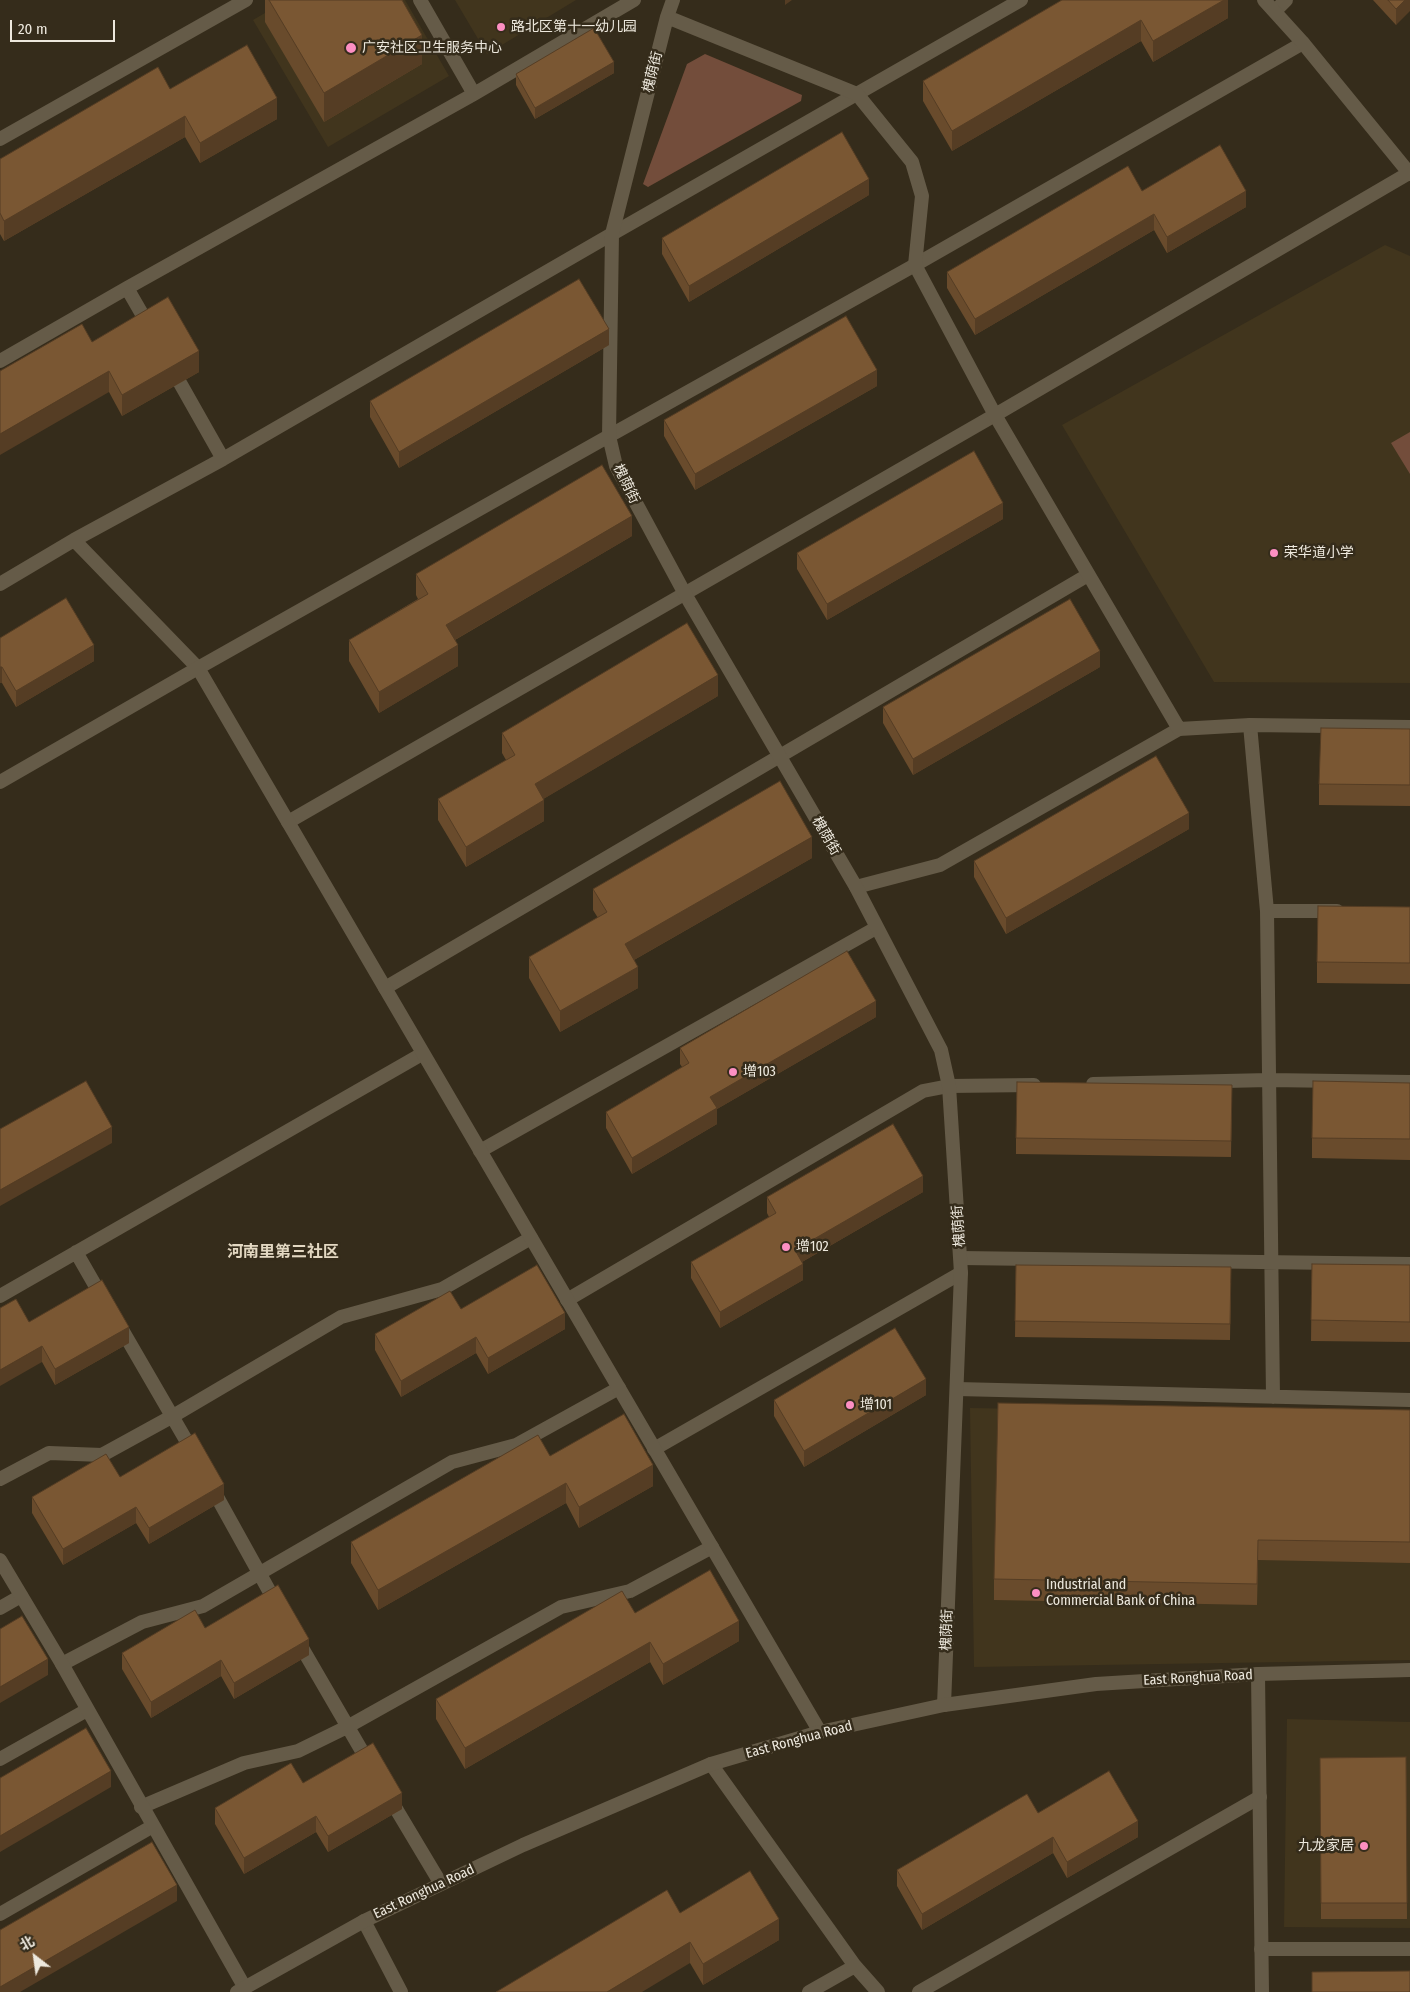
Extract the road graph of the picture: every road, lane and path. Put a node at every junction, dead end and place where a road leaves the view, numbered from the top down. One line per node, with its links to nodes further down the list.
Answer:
1 (246, 0): 13 (street)
2 (420, 0): 11 (street)
3 (634, 0): 11 (street)
4 (673, 0): 9 (street, 槐荫街)
5 (1021, 0): 12 (street)
6 (1264, 0): 8 (street)
7 (1286, 0): 8 (street)
8 (1275, 11): 10 (street)
9 (667, 17): 12 (street); 15 (street, 槐荫街)
10 (1303, 43): 14 (street); 16 (street)
11 (474, 94): 17 (street)
12 (857, 94): 15 (street); 16 (street)
13 (0, 139)
14 (1409, 173): 21 (street)
15 (612, 234): 22 (street, 槐荫街); 23 (street)
16 (915, 265): 21 (street); 22 (street)
17 (127, 288): 18 (street); 20 (street)
18 (156, 339)
19 (165, 356): 23 (street)
20 (0, 361)
21 (995, 415): 25 (street); 27 (street)
22 (609, 436): 27 (street, 槐荫街); 28 (street)
23 (223, 459): 24 (street)
24 (74, 540): 26 (street); 28 (street)
25 (1088, 575): 31 (street); 32 (street)
26 (0, 584)
27 (685, 594): 32 (street, 槐荫街); 34 (street)
28 (198, 668): 33 (street); 34 (street)
29 (1250, 725): 30 (street); 31 (street); 36 (street)
30 (1410, 727)
31 (1178, 729): 35 (street)
32 (781, 757): 35 (street, 槐荫街); 39 (street)
33 (0, 782)
34 (288, 822): 39 (street)
35 (856, 887): 38 (street, 槐荫街)
36 (1267, 911): 37 (street); 41 (street)
37 (1353, 911)
38 (876, 928): 45 (street, 槐荫街); 46 (street)
39 (385, 988): 40 (street)
40 (422, 1054): 46 (street); 48 (street)
41 (1269, 1080): 42 (street); 44 (street); 50 (street)
42 (1410, 1082)
43 (1049, 1084): 45 (street)
44 (1079, 1084)
45 (949, 1086): 49 (street, 槐荫街); 54 (street)
46 (480, 1151): 47 (street)
47 (531, 1238): 54 (street); 59 (street)
48 (76, 1252): 53 (street); 59 (street)
49 (961, 1258): 50 (street); 52 (street, 槐荫街)
50 (1271, 1262): 51 (street); 57 (street)
51 (1410, 1264)
52 (961, 1273): 56 (street, 槐荫街); 60 (street)
53 (0, 1296)
54 (567, 1300): 55 (street)
55 (619, 1388): 60 (street); 64 (street)
56 (957, 1389): 57 (street); 70 (street, 槐荫街)
57 (1273, 1397): 58 (street)
58 (1410, 1400)
59 (173, 1416): 61 (street); 64 (street)
60 (654, 1449): 62 (street)
61 (0, 1479)
62 (712, 1547): 72 (street); 73 (street)
63 (0, 1560): 65 (street)
64 (260, 1574): 67 (street); 72 (street)
65 (21, 1596): 66 (street); 67 (street)
66 (0, 1608)
67 (62, 1664): 71 (street)
68 (1410, 1670): 69 (street, East Ronghua Road)
69 (1258, 1674): 70 (street, East Ronghua Road); 76 (street)
70 (944, 1705): 73 (street, East Ronghua Road)
71 (86, 1710): 74 (street); 77 (street)
72 (347, 1727): 77 (street); 79 (street)
73 (820, 1732): 75 (street, East Ronghua Road)
74 (0, 1759)
75 (710, 1764): 79 (street, East Ronghua Road); 84 (street)
76 (1260, 1797): 82 (street); 89 (street)
77 (141, 1807): 78 (street)
78 (154, 1826): 80 (street); 85 (street)
79 (442, 1884): 81 (street, East Ronghua Road)
80 (0, 1914)
81 (364, 1921): 85 (street, East Ronghua Road); 86 (street)
82 (1261, 1949): 83 (street); 90 (street)
83 (1410, 1949)
84 (855, 1966): 87 (street); 88 (street)
85 (241, 1990)
86 (401, 1992)
87 (809, 1992)
88 (878, 1992)
89 (918, 1992)
90 (1262, 1992)

